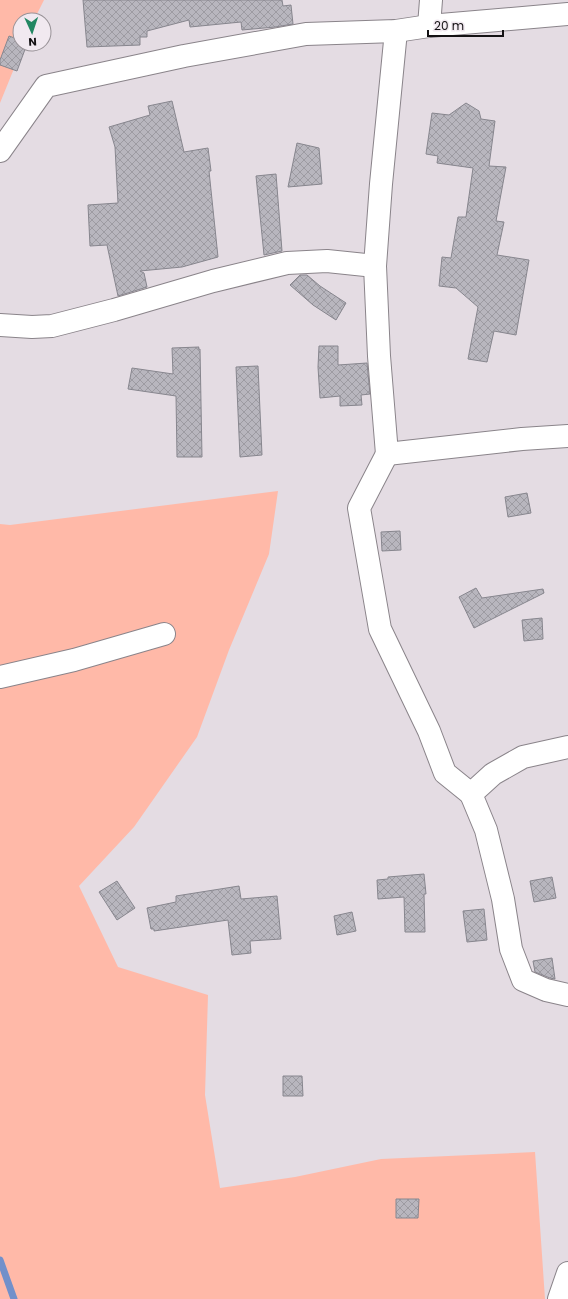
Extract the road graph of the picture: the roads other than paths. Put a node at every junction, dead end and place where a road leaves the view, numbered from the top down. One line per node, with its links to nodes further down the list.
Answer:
1 (431, 0): 3 (street)
2 (568, 14): 3 (street)
3 (429, 26): 4 (street)
4 (396, 31): 5 (street); 6 (street)
5 (0, 151)
6 (375, 266): 7 (street); 9 (street)
7 (0, 325)
8 (568, 436): 9 (street)
9 (387, 454): 13 (street)
10 (164, 634): 11 (street)
11 (0, 677)
12 (568, 747): 13 (street)
13 (471, 794): 14 (street)
14 (568, 995)
15 (568, 1273): 16 (street)
16 (559, 1299)

